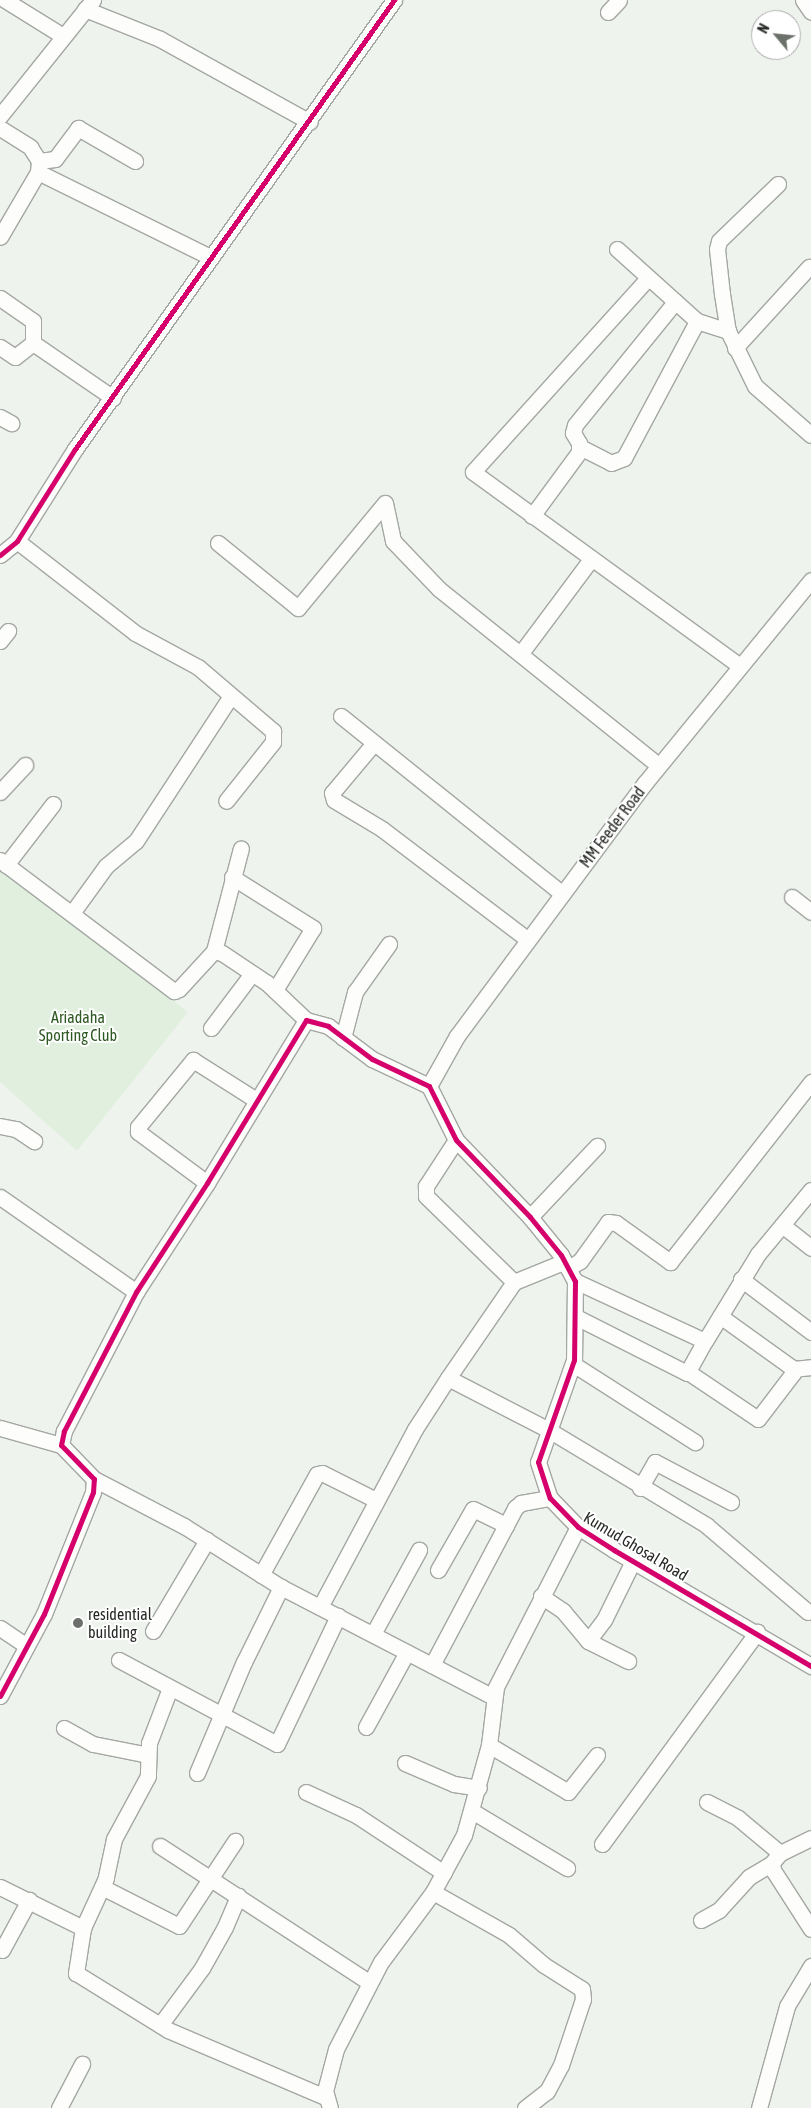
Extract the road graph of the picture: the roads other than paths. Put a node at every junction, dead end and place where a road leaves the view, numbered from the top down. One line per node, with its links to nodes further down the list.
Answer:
1 (5, 0): 8 (street)
2 (394, 0): 10 (street)
3 (619, 0): 6 (street)
4 (802, 0): 7 (street)
5 (89, 4): 8 (street); 10 (street)
6 (608, 12)
7 (811, 12)
8 (63, 36): 9 (street)
9 (0, 116)
10 (310, 122): 17 (street)
11 (0, 128): 13 (street)
12 (135, 161): 13 (street)
13 (38, 167): 15 (street); 17 (street)
14 (778, 184): 23 (street)
15 (0, 237)
16 (617, 249): 19 (street)
17 (210, 258): 27 (street)
18 (809, 267): 26 (street)
19 (648, 278): 21 (street); 30 (street)
20 (0, 298): 24 (street)
21 (675, 302): 22 (street); 29 (street)
22 (697, 320): 23 (street); 29 (street)
23 (728, 331): 26 (street)
24 (33, 343): 25 (street); 27 (street)
25 (0, 347)
26 (734, 348): 28 (street)
27 (113, 398): 31 (street)
28 (811, 435)
29 (580, 447): 30 (street)
30 (532, 516): 34 (street)
31 (16, 541): 33 (street); 38 (street)
32 (218, 543): 36 (street)
33 (0, 555)
34 (591, 559): 36 (street); 37 (street)
35 (811, 580): 37 (street, MM Feeder Road)
36 (521, 653): 42 (street)
37 (740, 666): 42 (street, MM Feeder Road)
38 (231, 696): 44 (street); 52 (street)
39 (342, 716): 40 (street)
40 (374, 742): 49 (street); 53 (street)
41 (25, 765): 43 (street)
42 (658, 766): 49 (street, MM Feeder Road)
43 (0, 792)
44 (226, 801)
45 (53, 804): 47 (street)
46 (241, 848): 48 (street)
47 (3, 863): 52 (street)
48 (232, 876): 55 (street); 57 (street)
49 (562, 894): 53 (street, MM Feeder Road)
50 (792, 897): 51 (street)
51 (811, 912)
52 (72, 913): 55 (street)
53 (528, 940): 62 (street, MM Feeder Road)
54 (389, 944): 60 (street)
55 (214, 951): 56 (street)
56 (251, 975): 57 (street); 59 (street)
57 (275, 990): 58 (street)
58 (306, 1020): 60 (street); 63 (street)
59 (211, 1028)
60 (343, 1038): 62 (street)
61 (811, 1082): 74 (street)
62 (429, 1086): 65 (street)
63 (256, 1100): 68 (street); 68 (street)
64 (0, 1126): 66 (street)
65 (456, 1140): 71 (street); 76 (street)
66 (34, 1141)
67 (597, 1146): 71 (street)
68 (207, 1184): 77 (street)
69 (811, 1190): 72 (street)
70 (0, 1197): 77 (street)
71 (530, 1218): 74 (street)
72 (782, 1225): 73 (street); 75 (street)
73 (811, 1248)
74 (571, 1275): 76 (street); 79 (street, Kumud Ghosal Road); 81 (street)
75 (741, 1279): 78 (street); 80 (street)
76 (514, 1282): 86 (street)
77 (136, 1292): 90 (street)
78 (720, 1316): 81 (street); 84 (street)
79 (576, 1317): 82 (street, Kumud Ghosal Road); 85 (street)
80 (811, 1332)
81 (705, 1341): 85 (street)
82 (573, 1364): 88 (street, Kumud Ghosal Road); 89 (street)
83 (811, 1367): 84 (street)
84 (793, 1369): 85 (street)
85 (688, 1372)
86 (448, 1378): 88 (street); 94 (street)
87 (0, 1429): 90 (street)
88 (547, 1429): 92 (street); 93 (street, Kumud Ghosal Road)
89 (695, 1442)
90 (62, 1445): 91 (street)
91 (94, 1479): 98 (street); 113 (street)
92 (640, 1488): 95 (street); 106 (street)
93 (550, 1498): 96 (street); 97 (street, Kumud Ghosal Road)
94 (376, 1500): 102 (street); 105 (street)
95 (731, 1502)
96 (506, 1525): 101 (street); 117 (street)
97 (578, 1527): 100 (street, Kumud Ghosal Road); 104 (street)
98 (207, 1540): 102 (street); 109 (street)
99 (419, 1550): 111 (street)
100 (633, 1561): 110 (street, Kumud Ghosal Road); 112 (street)
101 (438, 1570)
102 (260, 1575): 103 (street)
103 (281, 1587): 105 (street); 122 (street)
104 (541, 1596): 112 (street); 121 (street)
105 (320, 1607): 107 (street)
106 (808, 1612)
107 (338, 1616): 111 (street); 122 (street)
108 (0, 1628): 113 (street)
109 (153, 1631)
110 (757, 1632): 118 (street, Kumud Ghosal Road); 136 (street)
111 (373, 1634): 114 (street)
112 (588, 1641): 116 (street)
113 (27, 1646): 120 (street)
114 (408, 1652): 117 (street); 123 (street)
115 (119, 1660): 119 (street)
116 (628, 1661)
117 (432, 1665): 121 (street)
118 (811, 1666)
119 (170, 1688): 122 (street); 126 (street)
120 (0, 1696)
121 (493, 1696): 125 (street)
122 (222, 1714): 129 (street)
123 (366, 1727)
124 (64, 1728): 126 (street)
125 (489, 1745): 127 (street); 130 (street)
126 (148, 1754): 143 (street)
127 (597, 1755)
128 (405, 1763): 130 (street)
129 (197, 1773)
130 (479, 1788): 133 (street)
131 (306, 1792): 140 (street)
132 (707, 1802): 138 (street)
133 (472, 1812): 139 (street); 140 (street)
134 (811, 1838): 138 (street)
135 (235, 1841): 141 (street)
136 (602, 1844)
137 (160, 1846): 141 (street)
138 (776, 1858): 147 (street); 149 (street)
139 (567, 1868)
140 (444, 1873): 144 (street)
141 (210, 1878): 143 (street); 145 (street)
142 (0, 1886): 146 (street)
143 (102, 1887): 148 (street)
144 (433, 1892): 152 (street); 157 (street)
145 (238, 1896): 152 (street); 153 (street)
146 (29, 1900): 148 (street); 150 (street)
147 (701, 1920)
148 (83, 1928): 153 (street)
149 (811, 1929)
150 (2, 1950)
151 (811, 1966): 158 (street)
152 (369, 1982): 155 (street)
153 (160, 2025): 155 (street)
154 (82, 2064): 156 (street)
155 (328, 2103)
156 (59, 2108)
157 (525, 2108)
158 (759, 2108)

